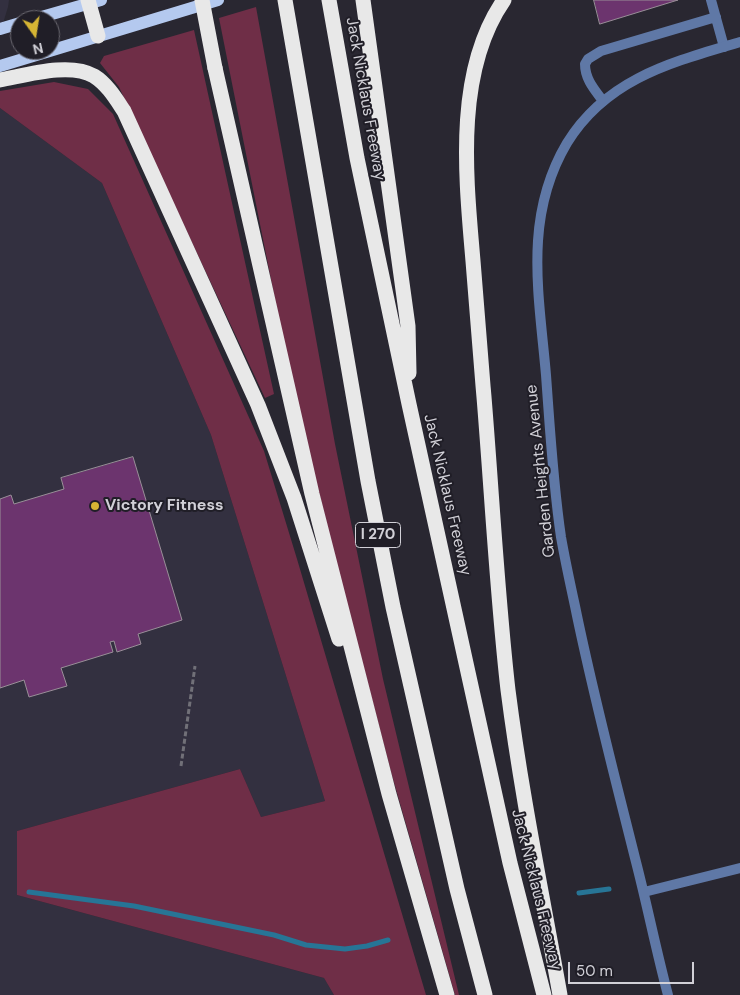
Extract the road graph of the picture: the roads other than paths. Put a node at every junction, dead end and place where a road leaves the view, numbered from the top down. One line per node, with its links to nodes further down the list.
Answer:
1 (202, 0): 18 (highway, bridge)
2 (218, 0): 11 (main road)
3 (285, 0): 22 (highway, I 270)
4 (329, 0): 17 (highway, Jack Nicklaus Freeway)
5 (363, 0): 17 (highway)
6 (504, 0): 24 (highway)
7 (711, 0): 10 (street)
8 (92, 1): 9 (main road); 11 (highway)
9 (60, 11)
10 (716, 17): 13 (street); 16 (street)
11 (98, 36): 14 (main road)
12 (740, 42): 13 (street, Garden Heights Avenue)
13 (724, 46): 16 (street, Garden Heights Avenue)
14 (0, 66)
15 (0, 80): 18 (highway)
16 (603, 101): 20 (street, Garden Heights Avenue)
17 (411, 411): 23 (highway, Jack Nicklaus Freeway)
18 (389, 794): 21 (highway)
19 (740, 868): 20 (street)
20 (644, 892): 25 (street, Garden Heights Avenue)
21 (447, 995)
22 (485, 995)
23 (544, 995)
24 (560, 995)
25 (668, 995)

